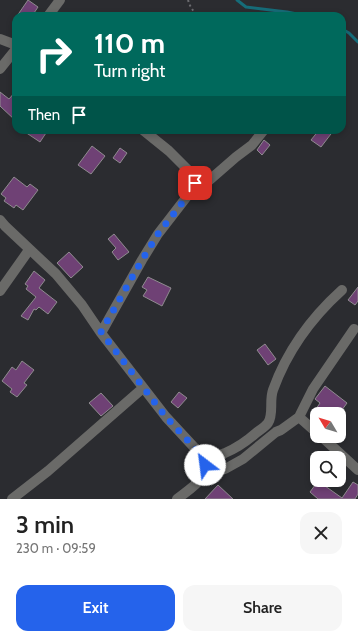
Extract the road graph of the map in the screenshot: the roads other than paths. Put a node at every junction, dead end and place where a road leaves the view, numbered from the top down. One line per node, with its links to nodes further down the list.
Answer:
1 (60, 0): 2 (street)
2 (51, 12)
3 (0, 39): 4 (street)
4 (12, 43)
5 (12, 54): 6 (street)
6 (0, 69)
7 (148, 134): 9 (street)
8 (261, 134): 9 (street)
9 (195, 183): 15 (street)
10 (0, 220): 11 (street)
11 (30, 250): 13 (street); 15 (street)
12 (342, 290): 20 (street)
13 (0, 291)
14 (354, 329): 17 (street)
15 (101, 332): 16 (street)
16 (143, 388): 20 (street); 23 (street)
17 (299, 417): 18 (street); 22 (street)
18 (310, 427)
19 (329, 443): 21 (street)
20 (204, 458): 22 (street)
21 (358, 470)
22 (204, 472): 24 (street)
23 (12, 499)
24 (177, 499)

